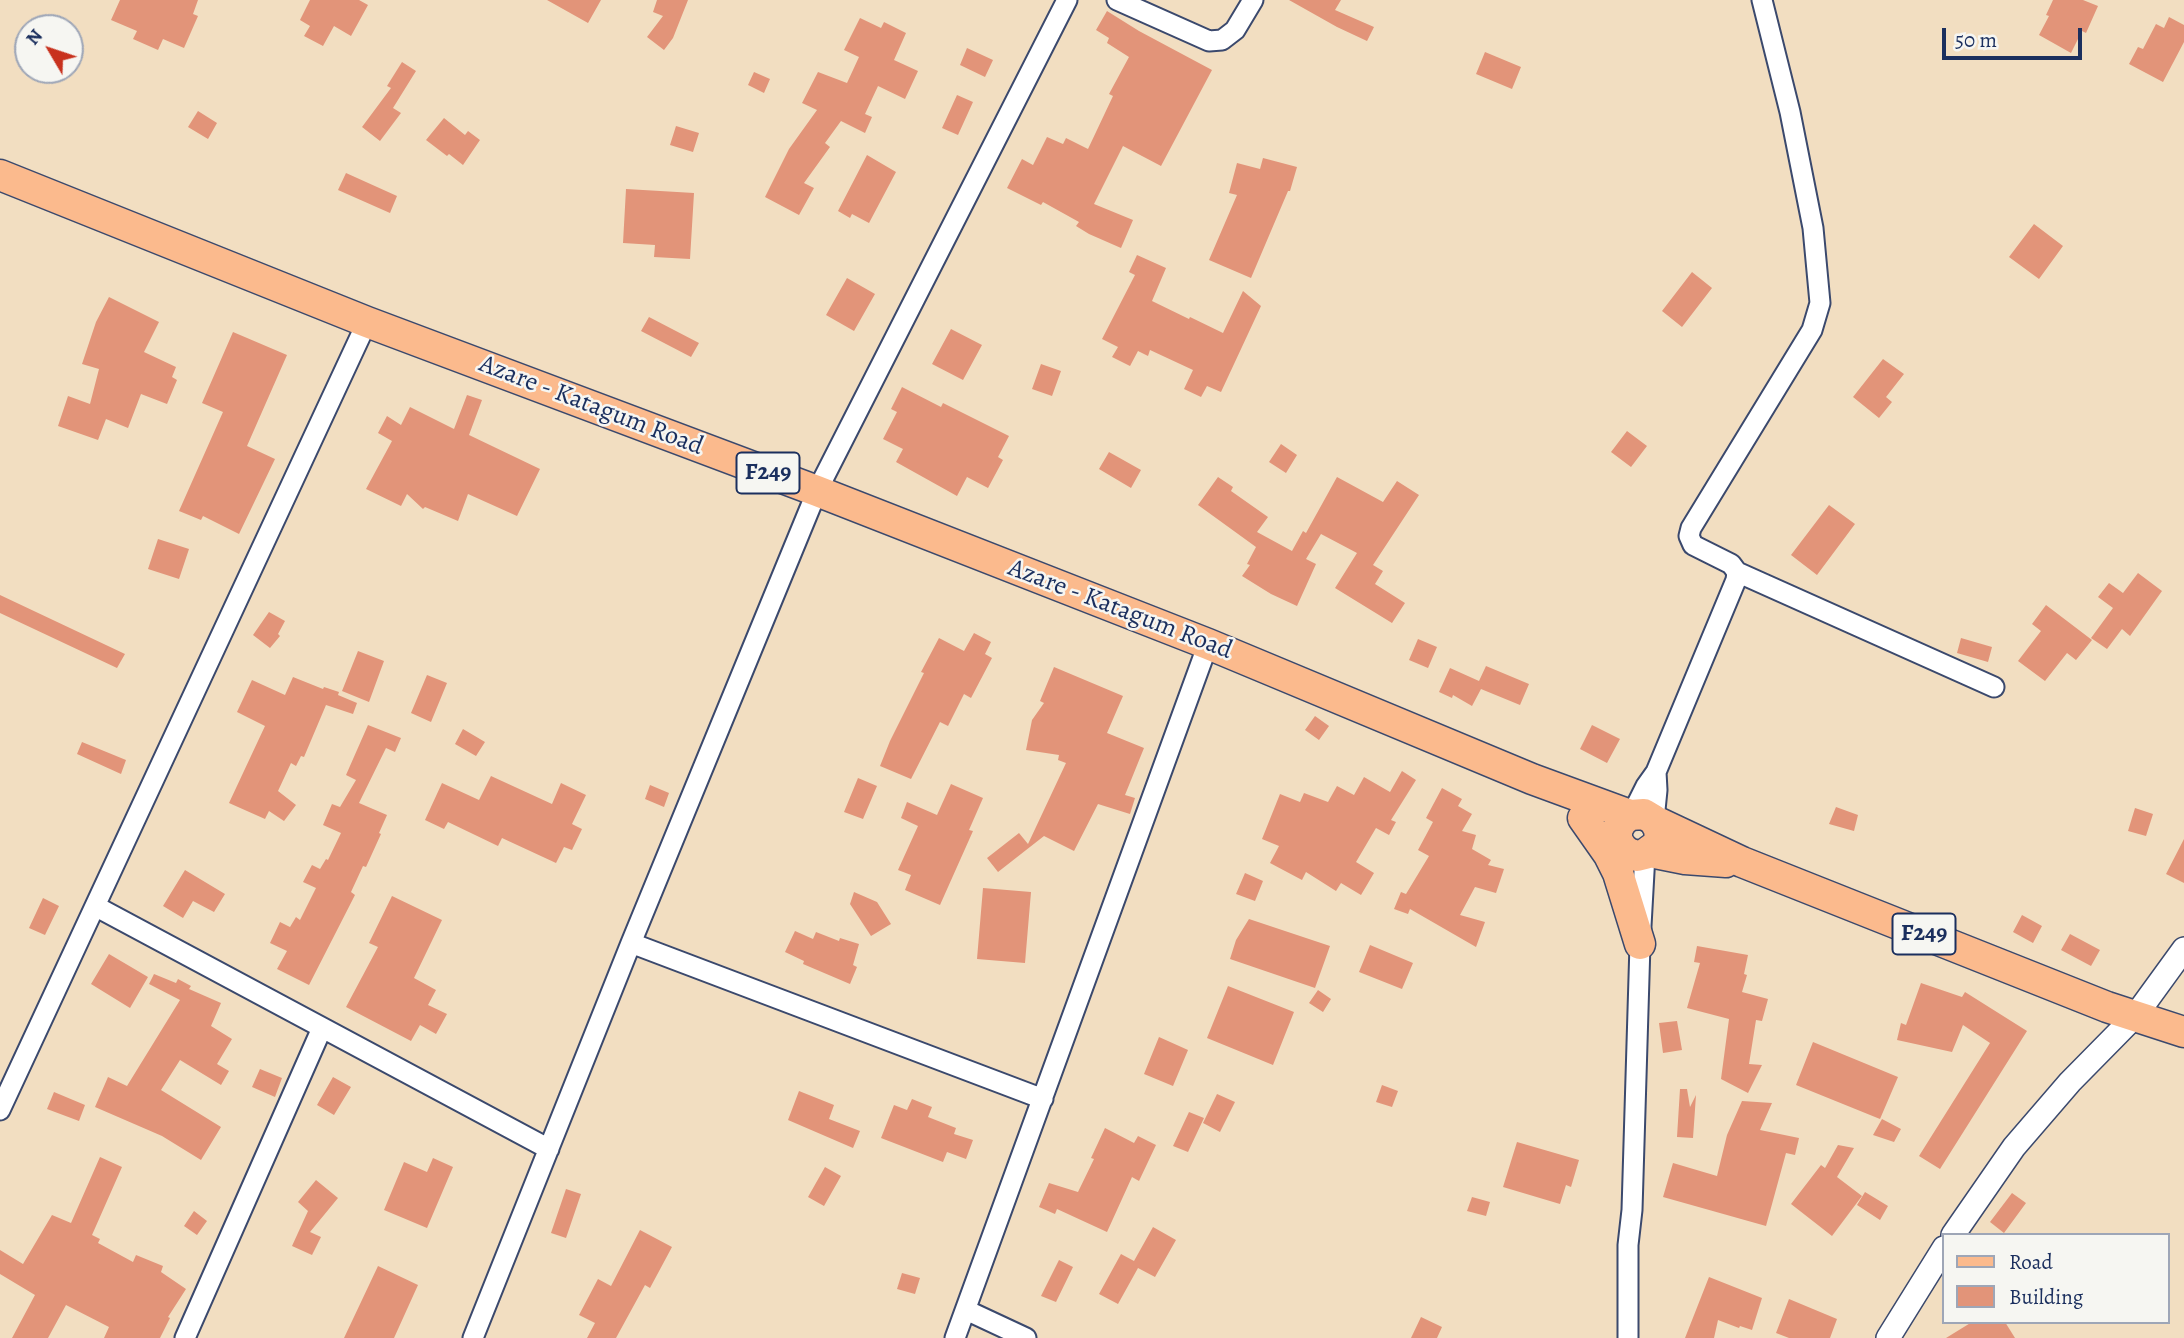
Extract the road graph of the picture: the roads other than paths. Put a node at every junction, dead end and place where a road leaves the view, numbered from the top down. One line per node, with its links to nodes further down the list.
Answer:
1 (1067, 0): 7 (street)
2 (1117, 0): 3 (street)
3 (1253, 0)
4 (1762, 0): 8 (street)
5 (0, 175): 6 (main road, Azare - Katagum Road / F249)
6 (367, 322): 7 (main road, Azare - Katagum Road / F249); 16 (street)
7 (817, 491): 9 (main road, Azare - Katagum Road / F249); 17 (street)
8 (1737, 572): 10 (street); 13 (street)
9 (1208, 644): 11 (main road, Azare - Katagum Road / F249); 23 (street)
10 (1994, 687)
11 (1532, 779): 12 (main road, Azare - Katagum Road / F249); 13 (main road, Azare - Katagum Road / F249)
12 (1583, 818): 13 (main road, Azare - Katagum Road / F249); 18 (main road)
13 (1638, 822): 14 (main road, Azare - Katagum Road / F249); 15 (main road, Azare - Katagum Road / F249)
14 (1648, 853): 15 (main road, Azare - Katagum Road / F249); 18 (street)
15 (1742, 862): 20 (main road, Azare - Katagum Road / F249)
16 (95, 906): 21 (street); 24 (street)
17 (631, 943): 23 (street); 25 (street)
18 (1640, 944): 33 (street)
19 (2184, 949): 20 (street)
20 (2136, 1015): 22 (main road, Azare - Katagum Road / F249); 26 (street)
21 (323, 1028): 25 (street); 29 (street)
22 (2184, 1032)
23 (1043, 1099): 28 (street)
24 (0, 1110)
25 (549, 1149): 30 (street)
26 (1954, 1233)
27 (1942, 1251): 34 (street)
28 (966, 1310): 31 (street); 32 (street)
29 (185, 1338)
30 (473, 1338)
31 (956, 1338)
32 (1026, 1338)
33 (1628, 1338)
34 (1888, 1338)

